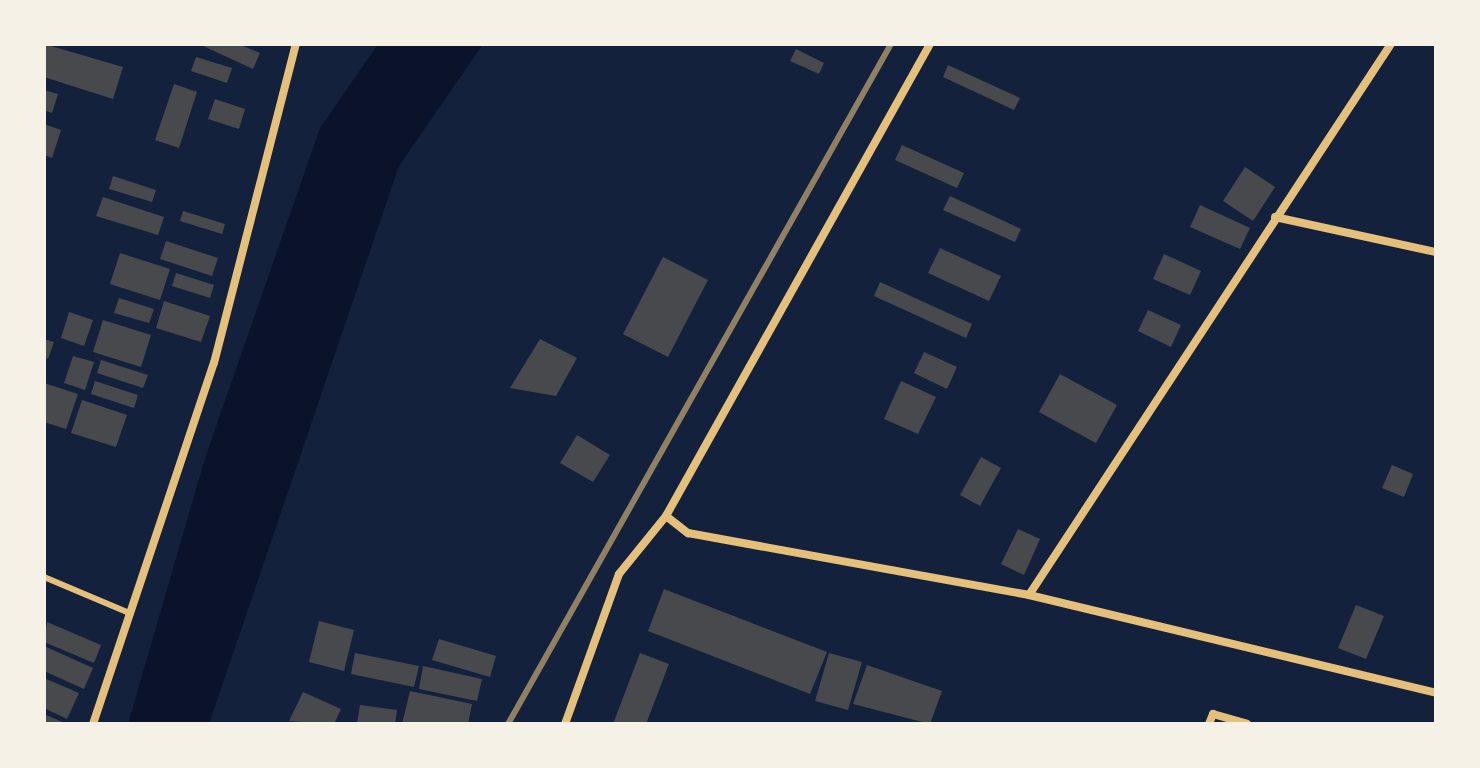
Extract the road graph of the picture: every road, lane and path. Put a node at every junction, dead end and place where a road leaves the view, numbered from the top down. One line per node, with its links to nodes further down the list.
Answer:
1 (296, 44): 9 (street)
2 (930, 44): 6 (street)
3 (1391, 44): 4 (street)
4 (1275, 217): 5 (street); 8 (street)
5 (1436, 252)
6 (666, 516): 8 (street); 12 (street)
7 (44, 577): 9 (lane)
8 (1029, 595): 10 (street)
9 (127, 612): 11 (street)
10 (1436, 693)
11 (93, 724)
12 (565, 724)
13 (1209, 724): 14 (street)
14 (1247, 724)

